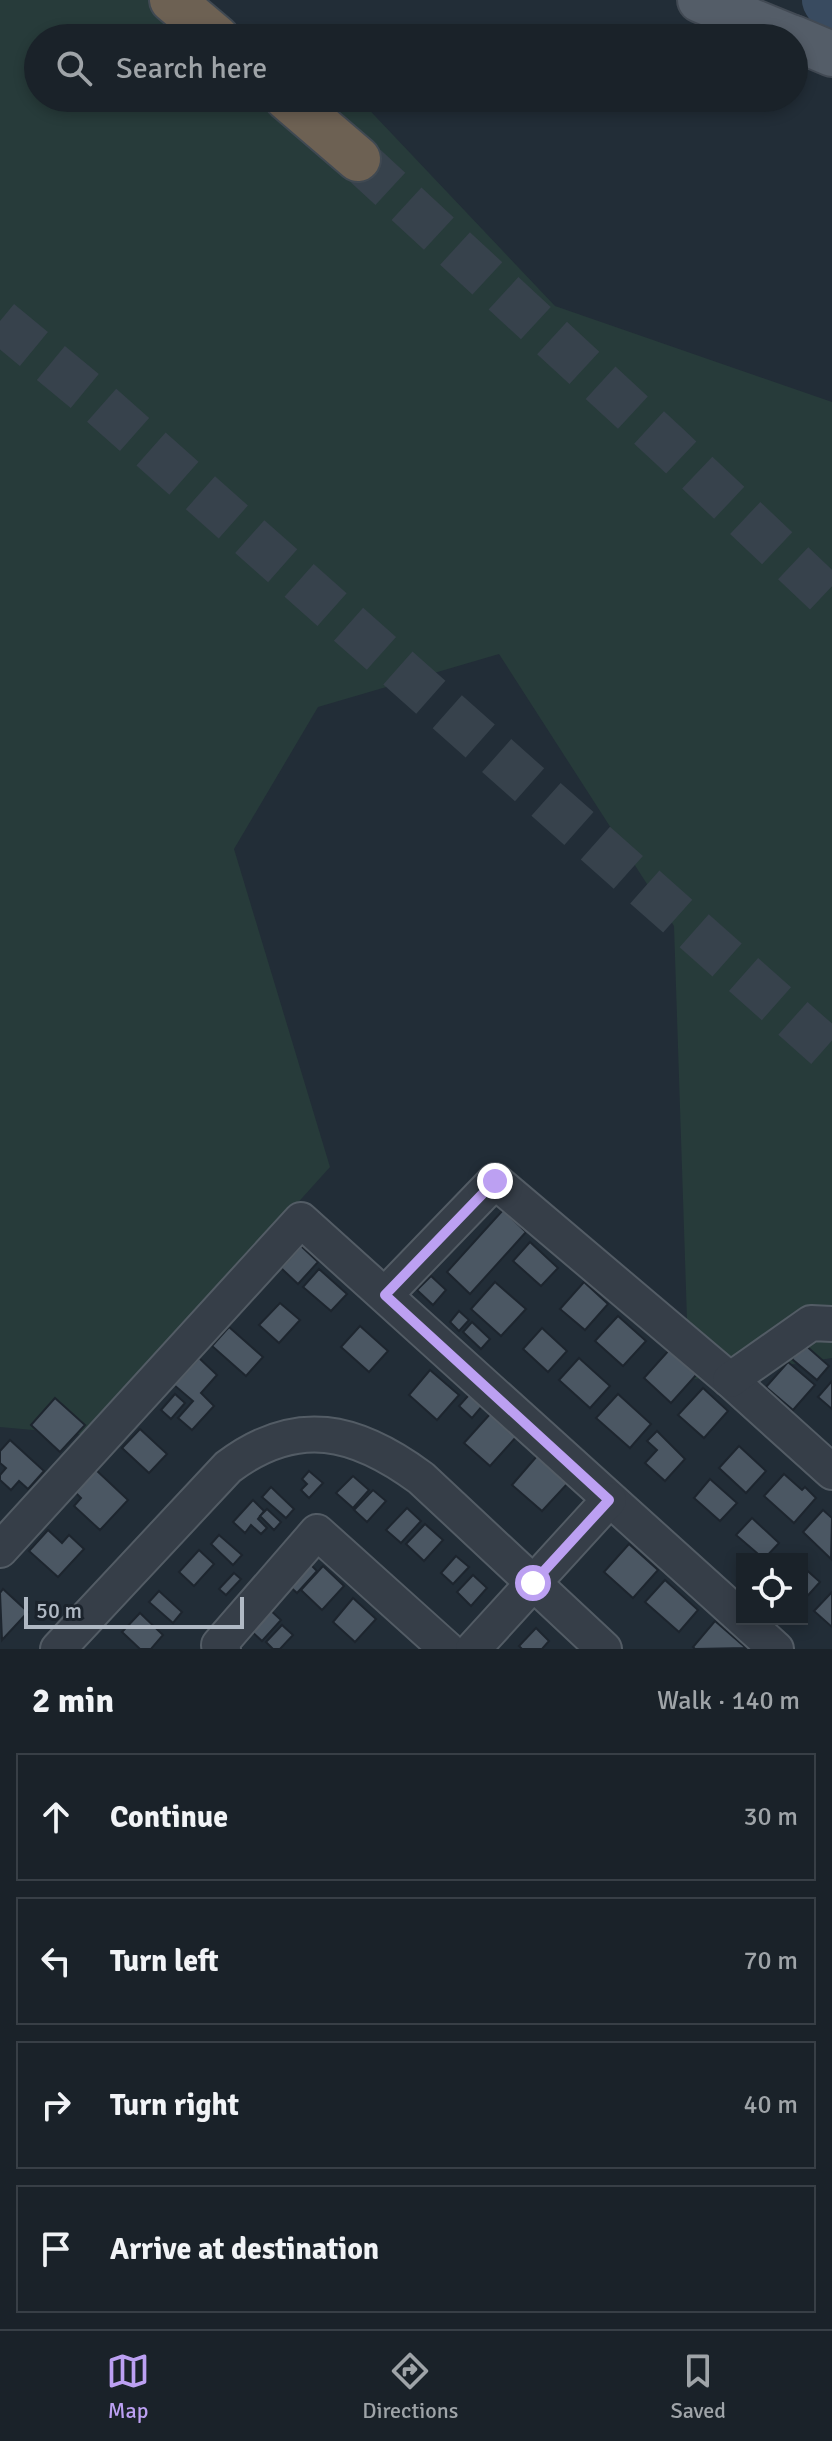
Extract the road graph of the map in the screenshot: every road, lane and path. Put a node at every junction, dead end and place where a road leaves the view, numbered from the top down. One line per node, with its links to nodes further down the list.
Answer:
1 (172, 0): 3 (highway)
2 (700, 0): 4 (main road)
3 (200, 24)
4 (759, 24)
5 (303, 112): 6 (highway)
6 (358, 159)
7 (385, 1295): 9 (street); 11 (street); 12 (street)
8 (832, 1324): 9 (street)
9 (730, 1380): 10 (street)
10 (832, 1472)
11 (609, 1500): 13 (street); 19 (street)
12 (0, 1550)
13 (533, 1583): 14 (street); 17 (street); 18 (street)
14 (58, 1649)
15 (223, 1649): 16 (street)
16 (447, 1649)
17 (473, 1649)
18 (604, 1649)
19 (776, 1649)

